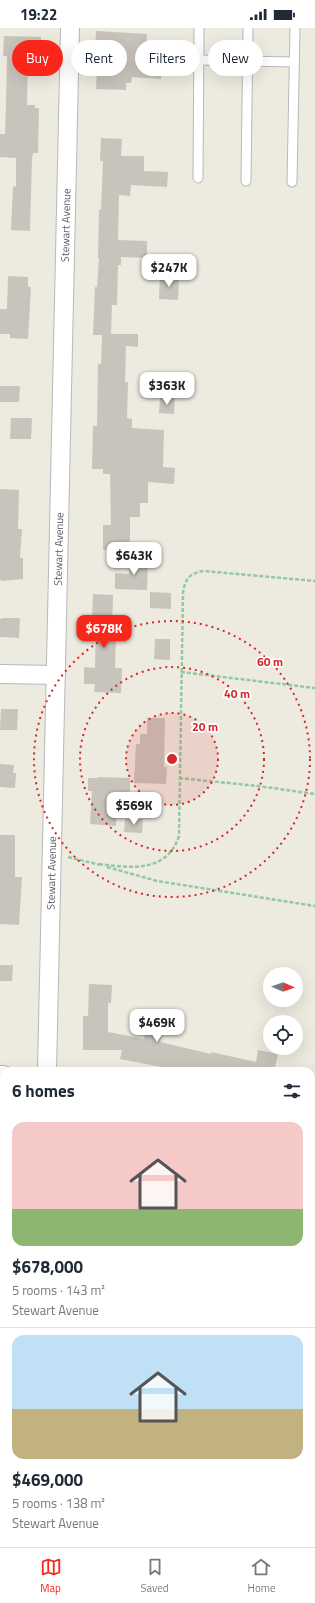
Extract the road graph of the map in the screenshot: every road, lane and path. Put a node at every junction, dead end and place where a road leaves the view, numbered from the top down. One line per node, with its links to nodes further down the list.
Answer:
1 (70, 28): 17 (street, Stewart Avenue)
2 (199, 28): 5 (lane)
3 (248, 28): 6 (lane)
4 (295, 28): 8 (lane)
5 (199, 40)
6 (248, 40)
7 (263, 61): 8 (lane)
8 (294, 62): 13 (lane)
9 (199, 76): 11 (lane)
10 (247, 76): 12 (lane)
11 (198, 178)
12 (246, 181)
13 (292, 182)
14 (315, 581): 15 (path)
15 (181, 672): 18 (path); 19 (path)
16 (0, 674): 17 (street)
17 (56, 675): 21 (street, Stewart Avenue)
18 (315, 688)
19 (180, 778): 20 (path); 22 (path)
20 (315, 794)
21 (52, 853): 22 (path); 24 (street, Stewart Avenue)
22 (99, 864): 23 (path)
23 (315, 906)
24 (47, 1067)

